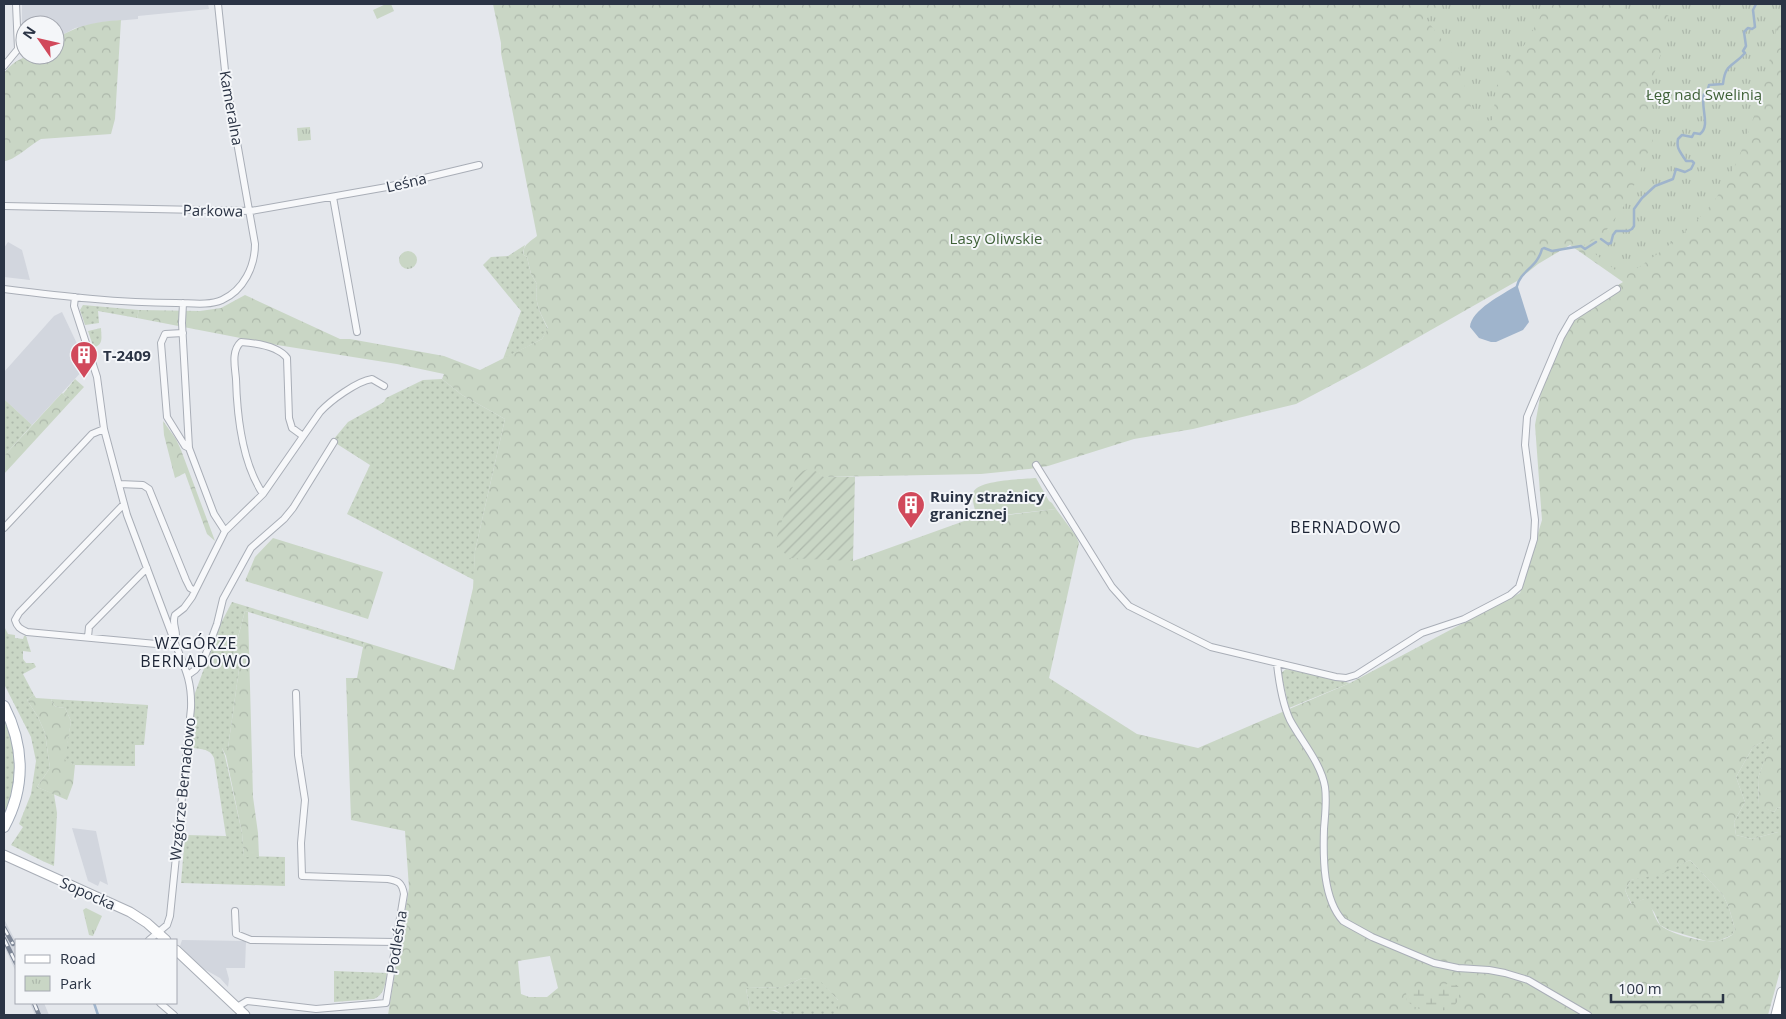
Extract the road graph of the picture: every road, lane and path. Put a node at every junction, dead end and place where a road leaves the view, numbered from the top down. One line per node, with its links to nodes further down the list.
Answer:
1 (16, 4): 3 (street)
2 (218, 4): 7 (street, Kameralna)
3 (4, 66)
4 (479, 165): 5 (street, Leśna)
5 (333, 197): 7 (street, Leśna); 12 (street)
6 (4, 206): 7 (street, Parkowa)
7 (251, 211): 11 (street, Parkowa)
8 (4, 289): 10 (street, Parkowa)
9 (1617, 289): 29 (street)
10 (75, 297): 11 (street, Parkowa); 15 (street, Wzgórze Bernadowo)
11 (183, 303): 13 (street)
12 (357, 332)
13 (183, 333): 18 (street); 18 (street)
14 (384, 386): 16 (street, Wzgórze Bernadowo)
15 (104, 428): 20 (street, Wzgórze Bernadowo); 23 (street)
16 (303, 436): 21 (street, Wzgórze Bernadowo); 21 (street)
17 (334, 442): 30 (street)
18 (189, 448): 24 (street)
19 (1036, 465): 29 (street)
20 (119, 484): 22 (street, Wzgórze Bernadowo); 26 (street)
21 (264, 494): 24 (street, Wzgórze Bernadowo)
22 (124, 504): 25 (street, Wzgórze Bernadowo); 27 (street)
23 (4, 528)
24 (225, 531): 26 (street, Wzgórze Bernadowo)
25 (147, 568): 27 (street); 28 (street, Wzgórze Bernadowo)
26 (195, 591): 28 (street, Wzgórze Bernadowo)
27 (88, 637): 28 (street)
28 (175, 643): 30 (street, Wzgórze Bernadowo)
29 (1277, 664): 46 (street)
30 (188, 675): 36 (street, Wzgórze Bernadowo)
31 (296, 693): 39 (street, Podleśna)
32 (4, 706): 33 (main road)
33 (4, 827)
34 (4, 854): 36 (main road, Sopocka)
35 (235, 911): 39 (street)
36 (159, 934): 37 (street); 38 (main road, Sopocka)
37 (151, 939)
38 (165, 939)
39 (396, 942): 43 (street, Podleśna)
40 (178, 952): 43 (main road)
41 (1782, 992): 47 (main road)
42 (161, 1004): 44 (street)
43 (237, 1007): 45 (main road)
44 (174, 1015)
45 (246, 1015)
46 (1588, 1015)
47 (1776, 1015)

